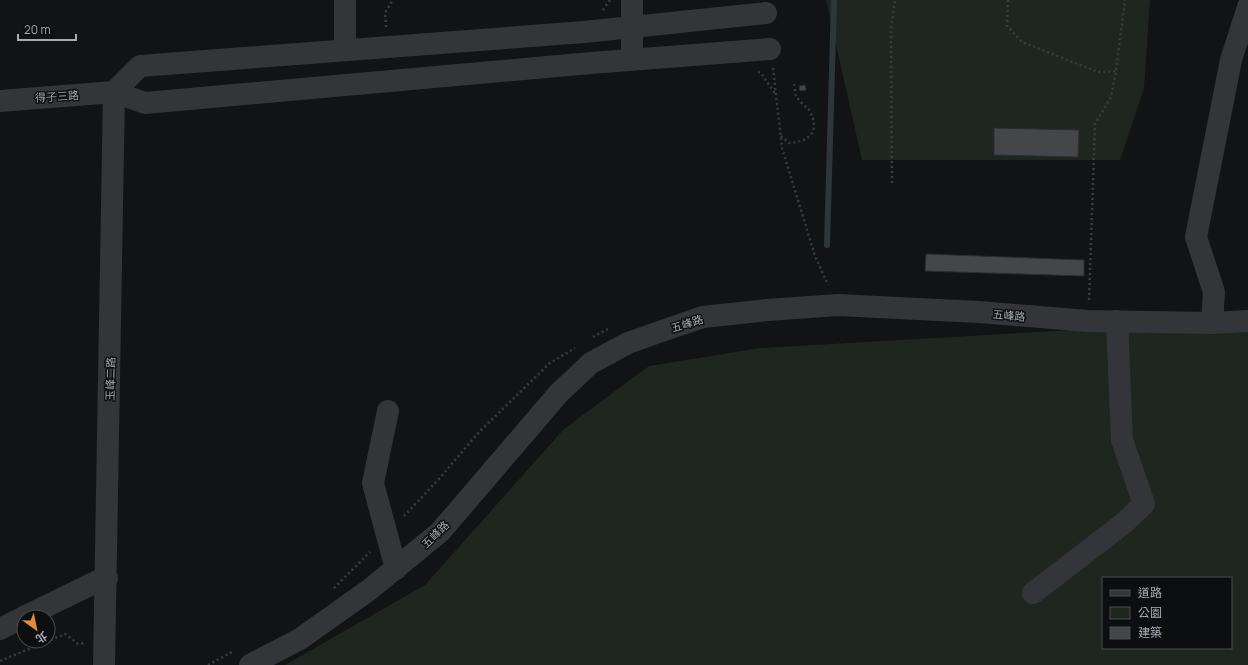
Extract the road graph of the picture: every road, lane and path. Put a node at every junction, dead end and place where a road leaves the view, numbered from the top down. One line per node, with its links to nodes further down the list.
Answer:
1 (345, 0): 12 (street)
2 (393, 0): 10 (path)
3 (632, 0): 9 (street)
4 (896, 0): 21 (path)
5 (1008, 0): 15 (path)
6 (1125, 0): 15 (path)
7 (1248, 7): 26 (street)
8 (766, 13): 9 (street)
9 (632, 26): 12 (street); 13 (street)
10 (386, 32)
11 (770, 49): 13 (street); 18 (path)
12 (345, 50): 17 (street)
13 (632, 59): 17 (street)
14 (756, 71): 18 (path)
15 (1116, 71): 22 (path)
16 (794, 84): 20 (path)
17 (114, 92): 19 (street, 得子三路); 29 (street, 玉峰二路)
18 (776, 94): 20 (path)
19 (0, 101)
20 (781, 135): 23 (path)
21 (892, 183)
22 (1088, 292)
23 (838, 305): 24 (street, 五峰路); 28 (street, 五峰路)
24 (1117, 321): 26 (street, 五峰路); 30 (street)
25 (1248, 321): 26 (street, 五峰路)
26 (1212, 323)
27 (388, 412): 28 (street)
28 (396, 569): 37 (street, 五峰路)
29 (107, 578): 31 (street); 34 (street, 玉峰二路)
30 (1033, 593)
31 (40, 609)
32 (16, 621): 33 (street)
33 (0, 629)
34 (105, 643): 35 (path); 36 (street, 玉峰二路)
35 (0, 661)
36 (104, 665)
37 (250, 665)

